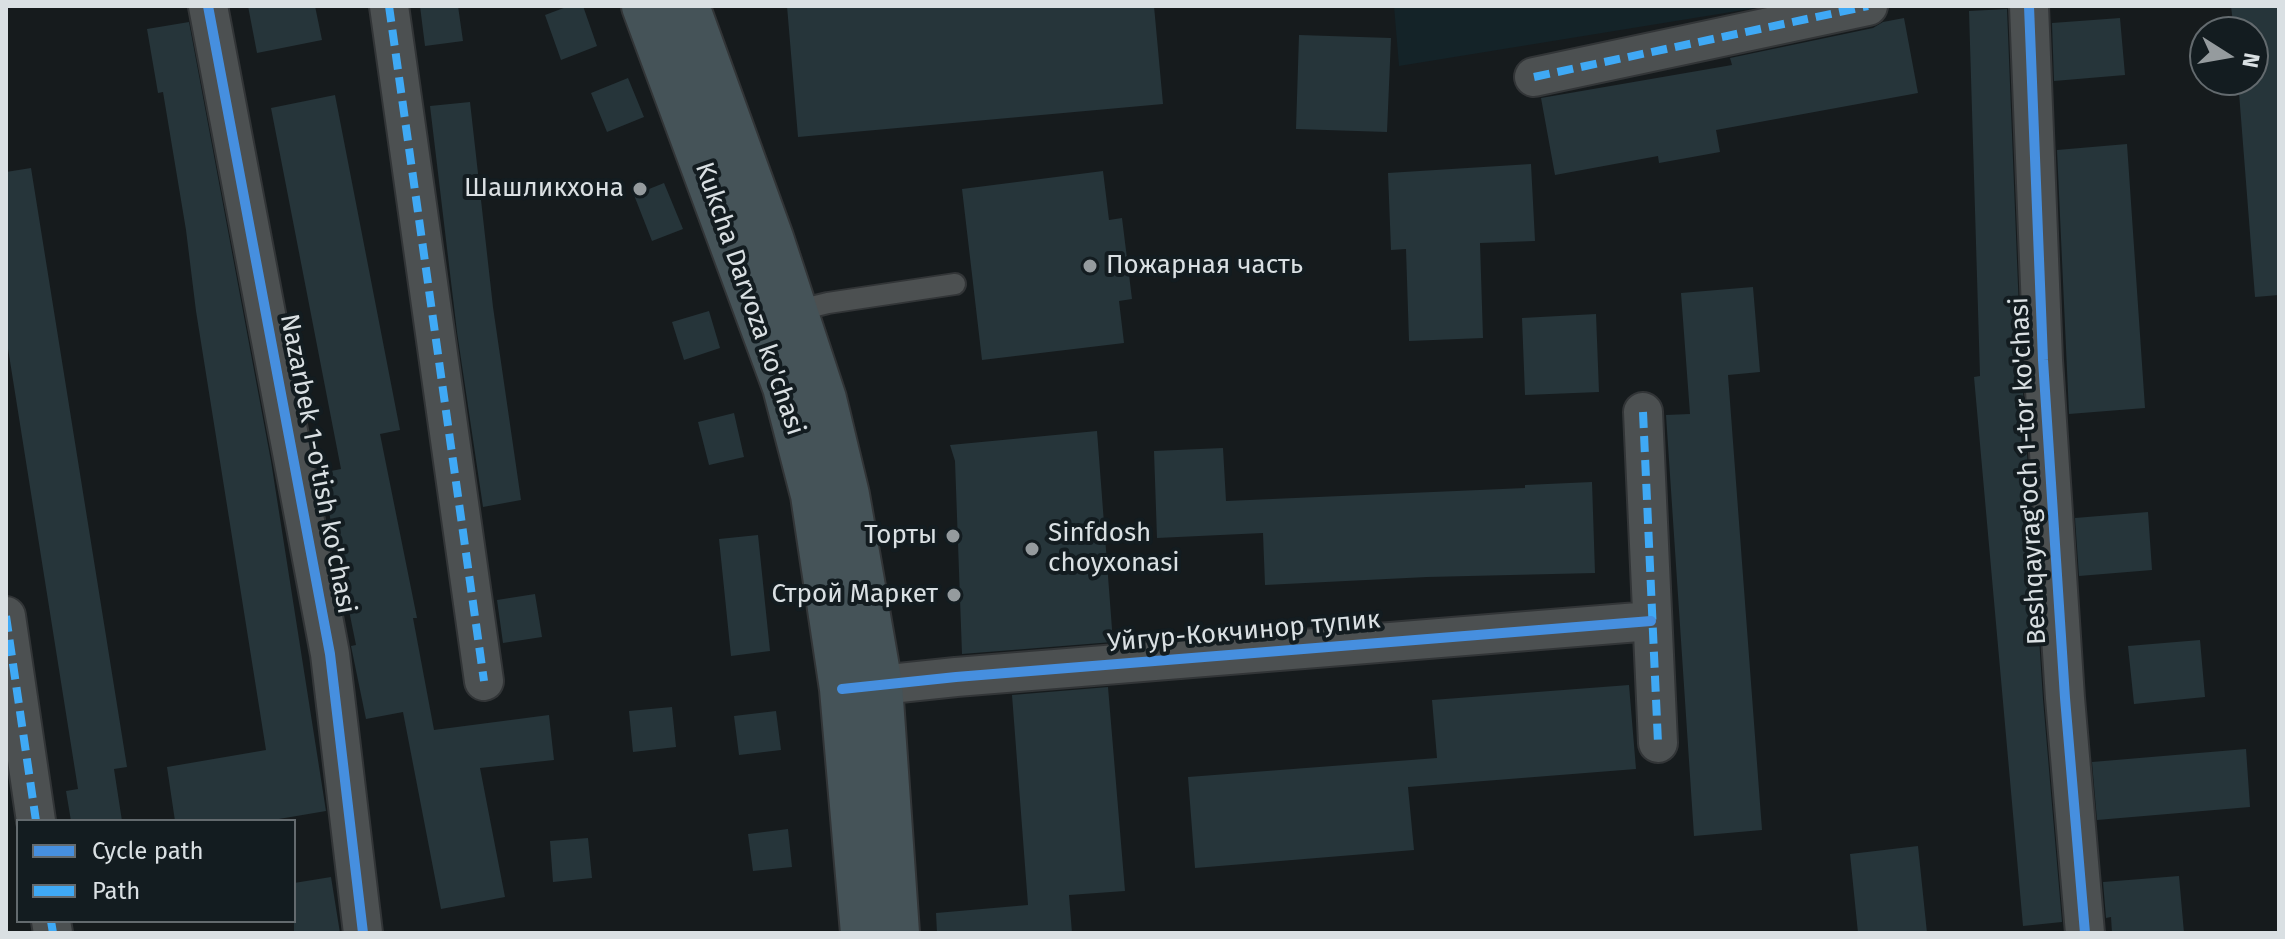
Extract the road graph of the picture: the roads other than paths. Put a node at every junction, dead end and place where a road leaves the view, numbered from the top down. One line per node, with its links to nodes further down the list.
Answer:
1 (208, 6): 17 (street, Nazarbek 1-o'tish ko'chasi)
2 (389, 6): 13 (street)
3 (644, 6): 9 (main road, Kukcha Darvoza ko'chasi)
4 (687, 6): 9 (main road, Kukcha Darvoza ko'chasi)
5 (1868, 6): 7 (street)
6 (2029, 6): 20 (street, Beshqayrag'och 1-tor ko'chasi)
7 (1534, 77)
8 (955, 284): 9 (lane)
9 (777, 316): 14 (main road, Kukcha Darvoza ko'chasi)
10 (1643, 412): 12 (street)
11 (6, 616): 16 (street)
12 (1651, 621): 14 (street, Уйгур-Кокчинор тупик); 15 (street)
13 (484, 681)
14 (861, 687): 18 (main road, Kukcha Darvoza ko'chasi); 19 (main road, Kukcha Darvoza ko'chasi)
15 (1658, 743)
16 (36, 819)
17 (363, 933)
18 (863, 933)
19 (897, 933)
20 (2085, 933)

